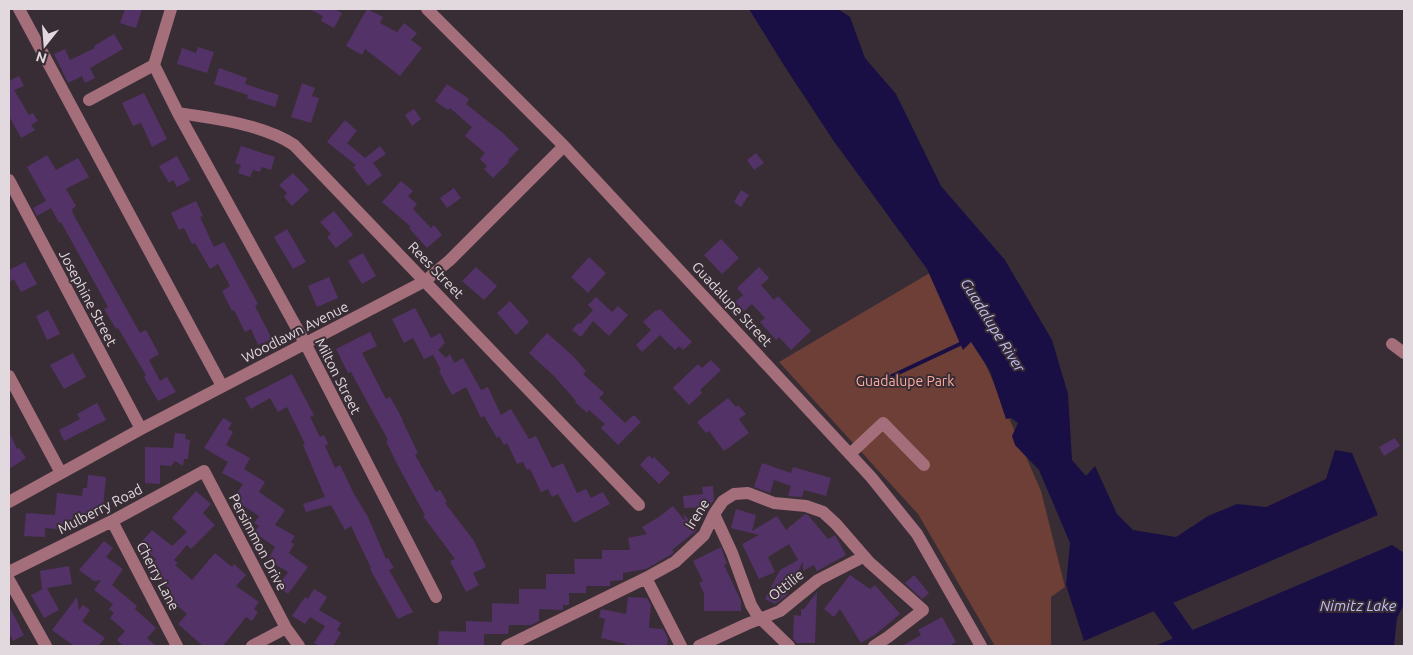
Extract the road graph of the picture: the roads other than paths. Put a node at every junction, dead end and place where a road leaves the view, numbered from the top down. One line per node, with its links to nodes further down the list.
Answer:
1 (19, 9): 14 (street)
2 (171, 9): 4 (street)
3 (427, 9): 7 (street, Guadalupe Street)
4 (154, 65): 5 (street); 6 (street, Milton Street)
5 (89, 100)
6 (178, 113): 9 (street, Rees Street); 10 (street, Milton Street)
7 (564, 146): 9 (street, Woodlawn Avenue); 16 (street, Guadalupe Street)
8 (9, 180): 15 (street, Josephine Street)
9 (425, 281): 10 (street, Woodlawn Avenue); 21 (street, Rees Street)
10 (305, 343): 14 (street, Woodlawn Avenue); 28 (street, Milton Street)
11 (1392, 344): 12 (street)
12 (1404, 353)
13 (9, 376): 19 (street)
14 (222, 386): 15 (street, Woodlawn Avenue)
15 (141, 429): 19 (street, Woodlawn Avenue)
16 (850, 454): 17 (street); 40 (street, Guadalupe Street)
17 (924, 465)
18 (204, 471): 23 (street, Mulberry Road); 30 (street, Persimmon Drive)
19 (61, 473): 20 (street, Woodlawn Avenue)
20 (9, 502)
21 (639, 505)
22 (714, 514): 24 (street, Irene); 26 (street, Irene); 29 (street)
23 (112, 521): 25 (street, Mulberry Road); 32 (street, Cherry Lane)
24 (863, 557): 29 (street, Ottilie); 39 (street, Irene)
25 (9, 572)
26 (646, 578): 35 (street, Irene); 36 (street)
27 (9, 580): 31 (street)
28 (436, 597)
29 (761, 619): 37 (street, Ottilie); 38 (street)
30 (286, 628): 33 (street); 34 (street, Persimmon Drive)
31 (46, 646)
32 (177, 646)
33 (252, 646)
34 (299, 646)
35 (507, 646)
36 (681, 646)
37 (699, 646)
38 (789, 646)
39 (874, 646)
40 (981, 646)

